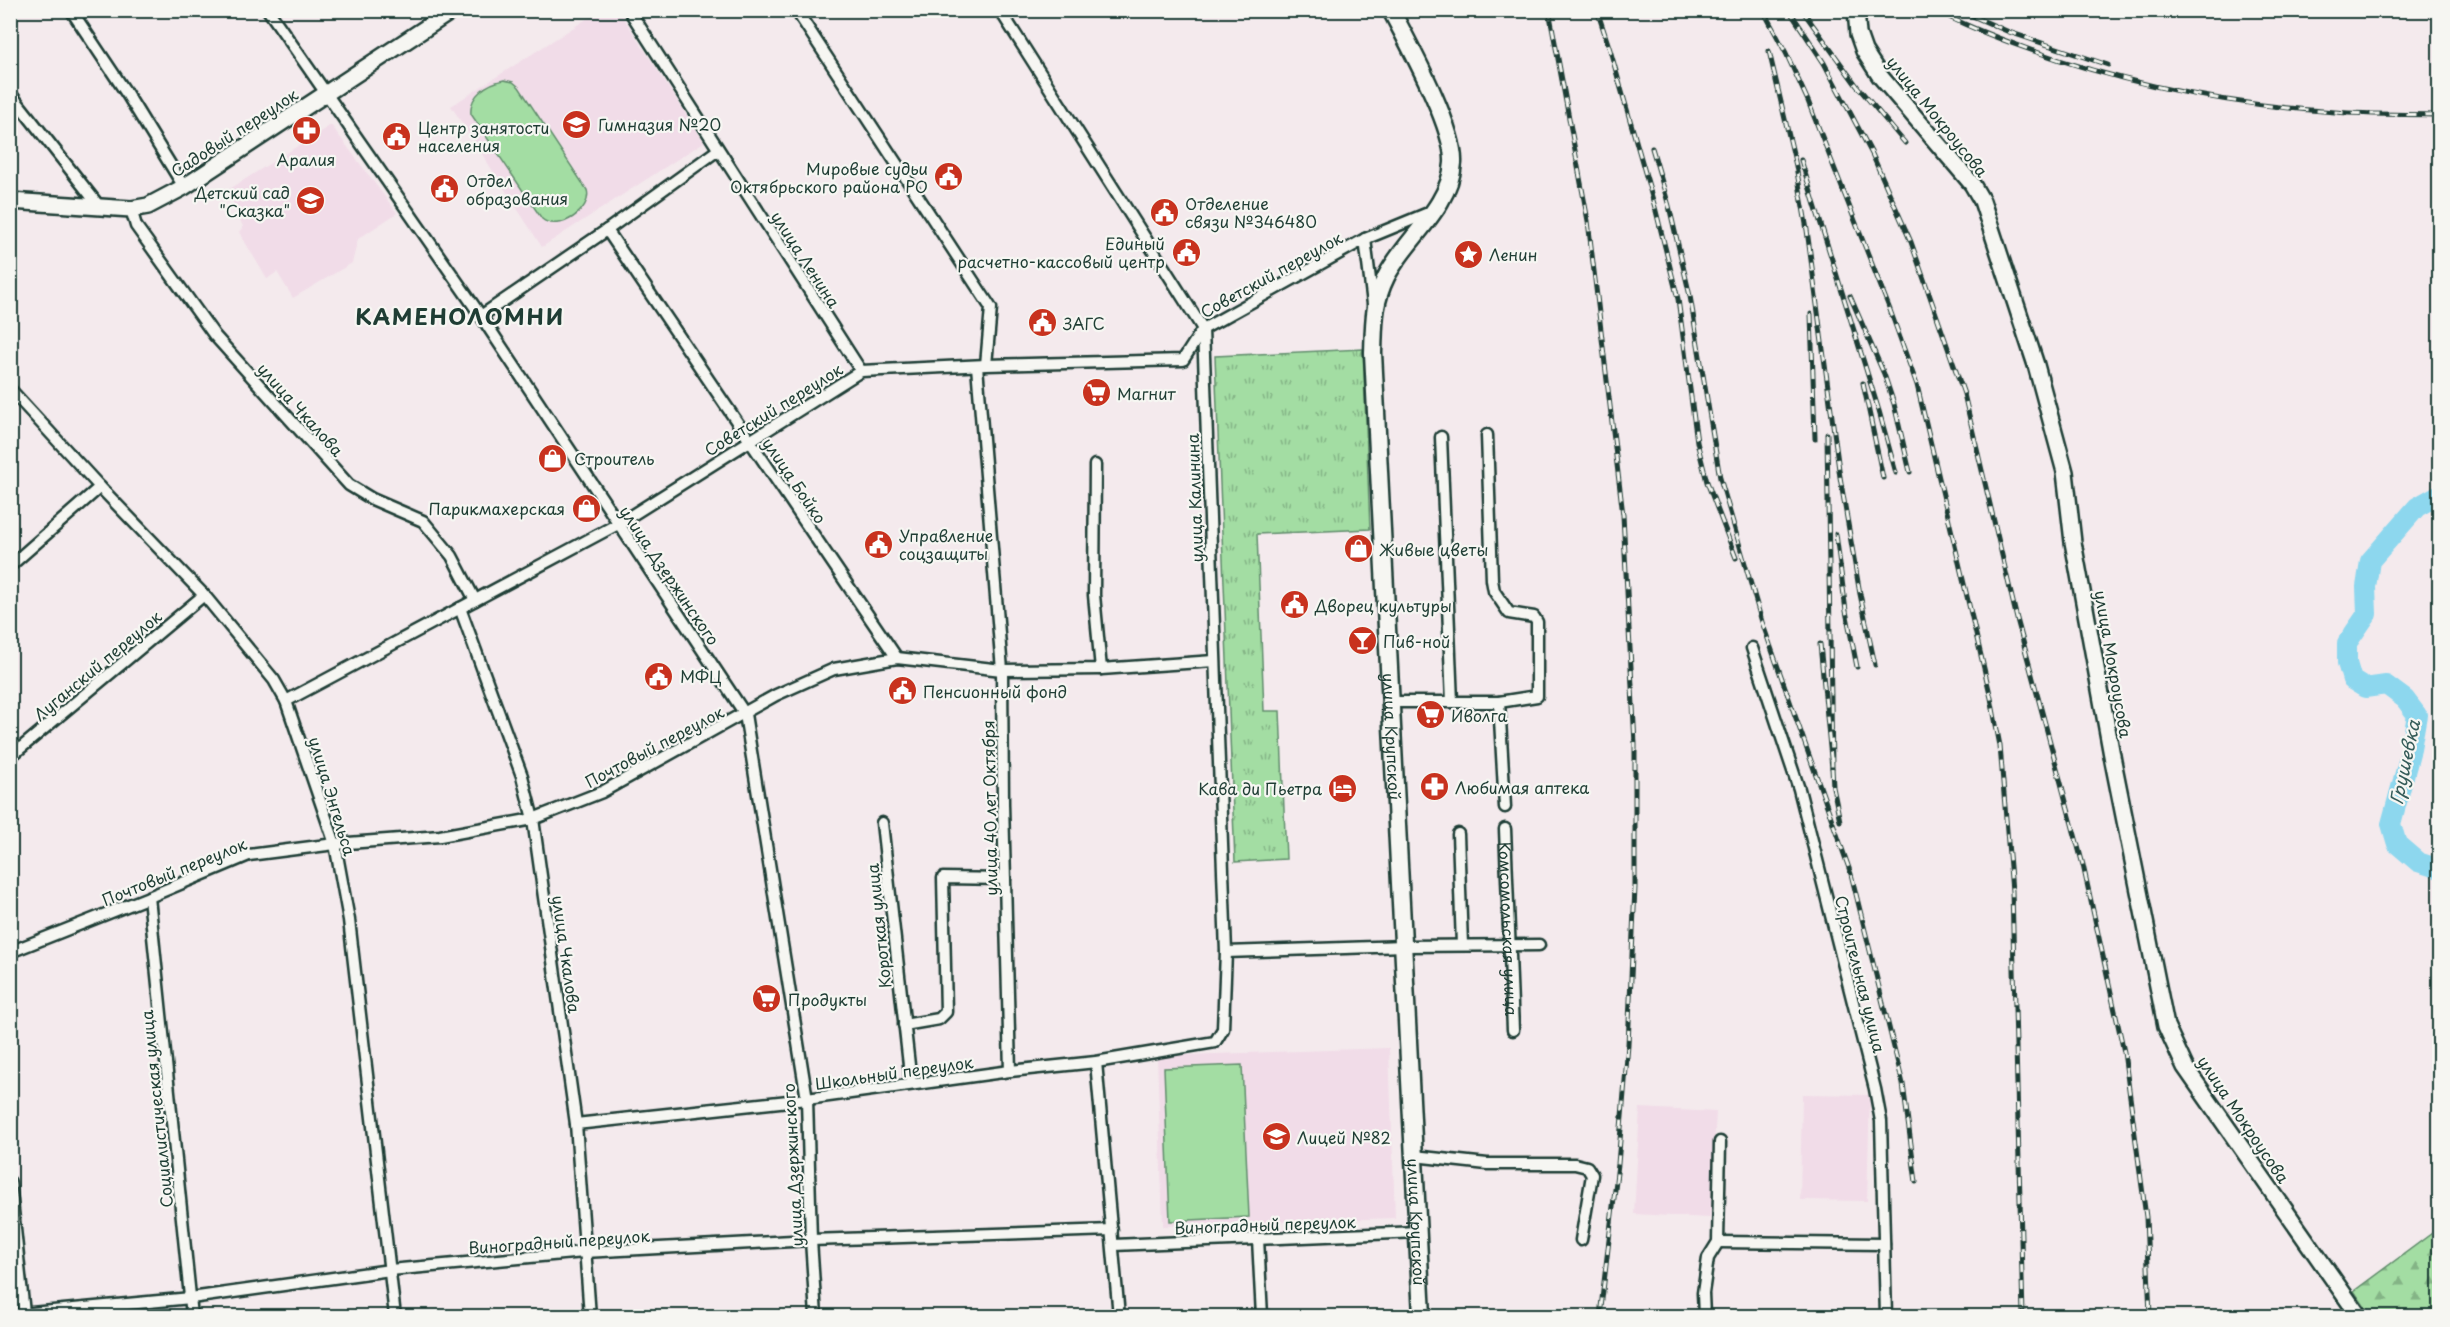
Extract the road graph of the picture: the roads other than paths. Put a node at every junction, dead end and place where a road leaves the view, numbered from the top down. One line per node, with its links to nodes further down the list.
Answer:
1 (70, 10): 12 (street)
2 (268, 10): 10 (street, улица Дзержинского)
3 (453, 10): 10 (street, Садовый переулок)
4 (629, 10): 11 (street, улица Ленина)
5 (796, 10): 22 (street, улица 40 лет Октября)
6 (1000, 10): 21 (street)
7 (1391, 10): 16 (main road, улица Крупской)
8 (1856, 10): 93 (street, улица Мокроусова)
9 (10, 93): 14 (street)
10 (327, 94): 12 (street, Садовый переулок); 20 (street, улица Дзержинского)
11 (718, 150): 17 (street); 23 (street, улица Ленина)
12 (184, 187): 15 (street, Садовый переулок)
13 (10, 201): 14 (street, Садовый переулок)
14 (99, 206): 15 (street, Садовый переулок)
15 (131, 209): 33 (street, улица Чкалова)
16 (1433, 211): 18 (street, Советский переулок); 19 (main road, улица Крупской)
17 (607, 230): 20 (street); 27 (street, улица Бойко)
18 (1365, 239): 19 (street); 21 (street, Советский переулок)
19 (1374, 308): 41 (main road, улица Крупской)
20 (481, 316): 30 (street, улица Дзержинского)
21 (1203, 328): 22 (street, Советский переулок); 37 (street, улица Калинина)
22 (981, 365): 23 (street, Советский переулок); 39 (street, улица 40 лет Октября)
23 (861, 371): 27 (street, Советский переулок)
24 (10, 389): 29 (street, улица Энгельса)
25 (1487, 435): 43 (street)
26 (1441, 437): 42 (street)
27 (750, 441): 30 (street, Советский переулок); 36 (street, улица Бойко)
28 (1095, 465): 38 (street)
29 (100, 487): 31 (street); 32 (street, улица Энгельса)
30 (618, 524): 33 (street, Советский переулок); 44 (street, улица Дзержинского)
31 (10, 566)
32 (204, 595): 40 (street, улица Энгельса); 45 (street, Луганский переулок)
33 (475, 600): 34 (street, Советский переулок)
34 (460, 608): 40 (street, Советский переулок); 47 (street, улица Чкалова)
35 (1752, 648): 77 (street, Строительная улица)
36 (897, 658): 39 (street, Почтовый переулок); 44 (street, Почтовый переулок)
37 (1214, 661): 38 (street, Почтовый переулок); 59 (street, улица Калинина)
38 (1101, 669): 39 (street, Почтовый переулок)
39 (1002, 670): 52 (street, улица 40 лет Октября)
40 (286, 702): 51 (street, улица Энгельса)
41 (1392, 702): 42 (street); 57 (main road, улица Крупской)
42 (1452, 702): 43 (street)
43 (1499, 702): 46 (street)
44 (745, 714): 47 (street, Почтовый переулок); 66 (street, улица Дзержинского)
45 (10, 757)
46 (1505, 807)
47 (533, 819): 51 (street, Почтовый переулок); 67 (street, улица Чкалова)
48 (882, 823): 60 (street, Короткая улица)
49 (1505, 829): 55 (street, Комсомольская улица)
50 (1458, 834): 54 (street)
51 (335, 844): 53 (street, Почтовый переулок); 80 (street, улица Энгельса)
52 (1005, 879): 60 (street); 64 (street, улица 40 лет Октября)
53 (149, 897): 58 (street, Почтовый переулок); 81 (street, Социалистическая улица)
54 (1462, 945): 55 (street); 57 (street)
55 (1509, 945): 56 (street); 61 (street, Комсомольская улица)
56 (1539, 945)
57 (1404, 946): 59 (street); 69 (main road, улица Крупской)
58 (10, 952)
59 (1226, 952): 62 (street, улица Калинина)
60 (904, 1025): 65 (street, Короткая улица)
61 (1513, 1030)
62 (1215, 1042): 63 (street, Школьный переулок)
63 (1096, 1062): 64 (street, Школьный переулок); 71 (street)
64 (1010, 1071): 65 (street, Школьный переулок)
65 (911, 1083): 66 (street, Школьный переулок)
66 (807, 1099): 67 (street, Школьный переулок); 74 (street, улица Дзержинского)
67 (576, 1124): 79 (street, улица Чкалова)
68 (1720, 1142): 76 (street)
69 (1414, 1156): 72 (main road, улица Крупской); 75 (street)
70 (10, 1182): 82 (street)
71 (1112, 1230): 74 (street, Виноградный переулок); 78 (street)
72 (1418, 1232): 73 (street, Виноградный переулок); 90 (main road, улица Крупской)
73 (1258, 1239): 78 (street, Виноградный переулок); 89 (street)
74 (810, 1240): 79 (street, Виноградный переулок); 87 (street, улица Дзержинского)
75 (1581, 1240)
76 (1718, 1242): 77 (street); 91 (street)
77 (1884, 1244): 92 (street, Строительная улица)
78 (1114, 1245): 88 (street)
79 (584, 1252): 80 (street, Виноградный переулок); 86 (street, улица Чкалова)
80 (390, 1270): 81 (street, Виноградный переулок); 85 (street, улица Энгельса)
81 (191, 1298): 82 (street, Виноградный переулок); 84 (street, Социалистическая улица)
82 (24, 1314): 83 (street, Виноградный переулок)
83 (10, 1315)
84 (192, 1317)
85 (394, 1317)
86 (590, 1317)
87 (816, 1317)
88 (1119, 1317)
89 (1262, 1317)
90 (1422, 1317)
91 (1704, 1317)
92 (1886, 1317)
93 (2360, 1317)

